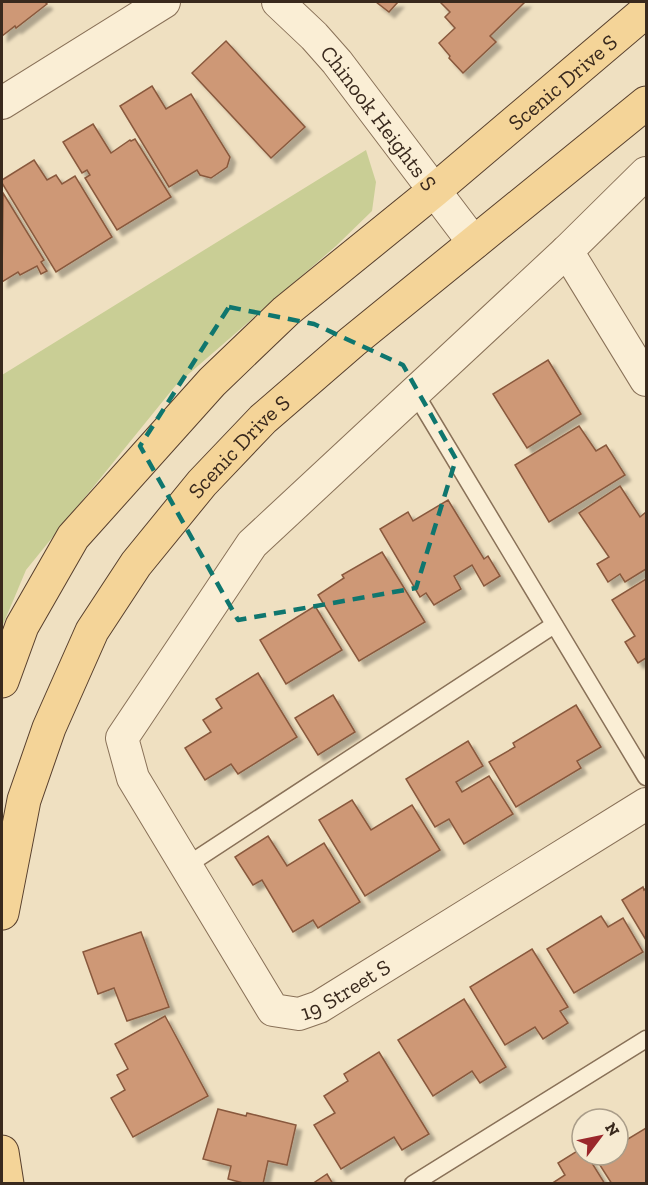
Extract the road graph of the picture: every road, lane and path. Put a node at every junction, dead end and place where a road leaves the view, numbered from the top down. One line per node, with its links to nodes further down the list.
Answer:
1 (164, 2): 4 (street)
2 (278, 2): 7 (street, Chinook Heights S)
3 (646, 11): 7 (main road, Scenic Drive S)
4 (2, 103)
5 (646, 103): 8 (main road, Scenic Drive S)
6 (646, 173): 9 (street)
7 (435, 190): 8 (street, Chinook Heights S); 13 (main road, Scenic Drive S)
8 (474, 243): 17 (main road, Scenic Drive S)
9 (567, 251): 10 (street); 11 (street)
10 (646, 380)
11 (415, 393): 12 (lane); 16 (street, 19 Street S)
12 (554, 625): 14 (lane); 16 (lane)
13 (2, 681)
14 (646, 777)
15 (646, 804): 16 (street, 19 Street S)
16 (186, 866)
17 (2, 913)
18 (646, 1039): 21 (lane)
19 (2, 1152): 20 (main road)
20 (7, 1184)
21 (413, 1184)

